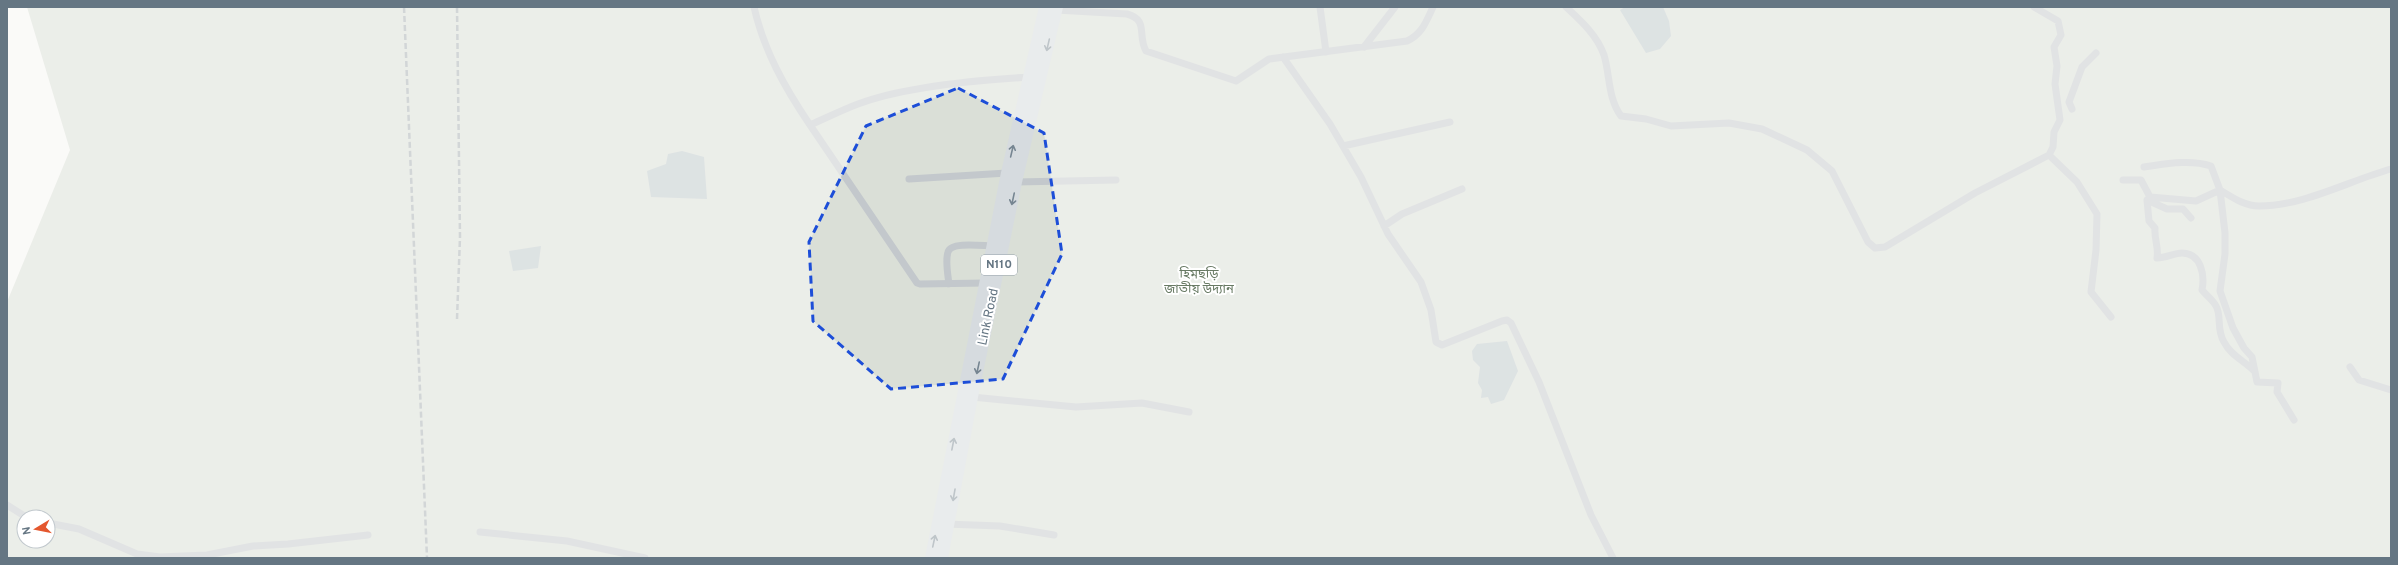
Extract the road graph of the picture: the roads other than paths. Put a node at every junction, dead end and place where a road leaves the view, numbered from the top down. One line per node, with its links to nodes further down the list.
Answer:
1 (754, 7): 15 (street)
2 (1320, 7): 9 (street)
3 (1395, 7): 8 (street)
4 (1433, 7): 8 (street)
5 (1566, 7): 17 (street)
6 (2034, 7): 17 (street)
7 (1052, 8): 11 (street); 12 (highway, Link Road / N110); 24 (highway, Link Road / N110, one-way to 24)
8 (1364, 47): 9 (street)
9 (1326, 52): 11 (street)
10 (2096, 53): 13 (street)
11 (1283, 57): 16 (street)
12 (1030, 77): 15 (street); 20 (highway, Link Road / N110, one-way to 12)
13 (2072, 109)
14 (1450, 122): 16 (street)
15 (810, 125): 31 (street)
16 (1343, 146): 28 (street)
17 (2049, 155): 32 (street)
18 (2144, 167): 26 (street)
19 (2391, 169): 26 (street)
20 (1007, 173): 21 (street); 29 (highway, Link Road / N110)
21 (909, 180)
22 (1116, 180): 24 (street)
23 (2123, 180): 26 (street)
24 (1016, 182): 36 (highway, Link Road / N110, one-way to 36)
25 (1462, 188): 28 (street)
26 (2220, 190): 34 (street)
27 (2191, 218): 34 (street)
28 (1384, 226): 49 (street)
29 (993, 246): 30 (highway, Link Road / N110); 31 (street)
30 (986, 282): 31 (street); 41 (highway, Link Road / N110, one-way to 30)
31 (949, 284)
32 (2111, 317)
33 (2350, 367): 35 (street)
34 (2255, 372): 38 (street)
35 (2391, 390)
36 (972, 396): 37 (street); 41 (highway, Link Road / N110, one-way to 41)
37 (1190, 412)
38 (2294, 420)
39 (7, 505): 40 (street)
40 (16, 511)
41 (944, 524): 45 (street); 47 (highway, Link Road / N110, one-way to 41); 48 (highway, Link Road / N110)
42 (56, 525): 44 (street)
43 (480, 532): 46 (street)
44 (368, 535)
45 (1054, 535)
46 (646, 558)
47 (931, 558)
48 (942, 558)
49 (1613, 558)

